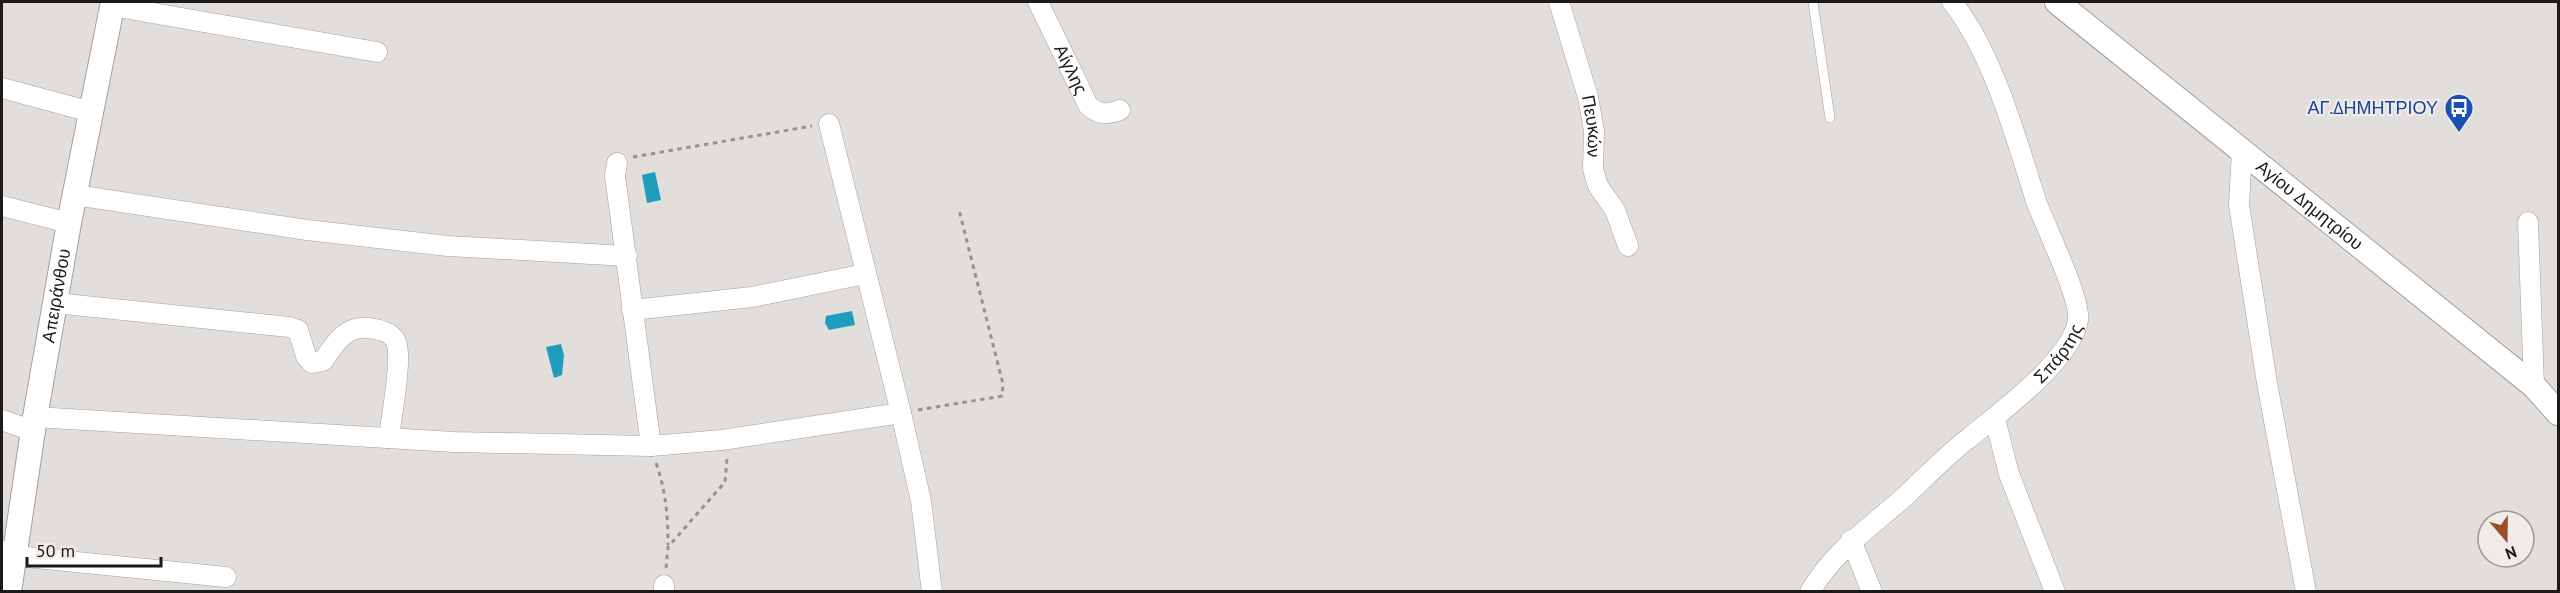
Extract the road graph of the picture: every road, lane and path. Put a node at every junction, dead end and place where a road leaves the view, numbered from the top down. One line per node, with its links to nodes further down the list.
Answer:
1 (1038, 2): 9 (street, Αίγλης)
2 (1559, 2): 20 (street, Πευκών)
3 (1813, 2): 11 (lane)
4 (1952, 2): 28 (street, Σπάρτης)
5 (2057, 2): 13 (street, Αγίου Δημητρίου)
6 (112, 4): 7 (street); 10 (street, Απειράνθου)
7 (377, 52)
8 (2, 88): 10 (street)
9 (1120, 110)
10 (91, 112): 15 (street, Απειράνθου)
11 (1830, 118)
12 (829, 124): 14 (path); 22 (street)
13 (2242, 150): 25 (street, Αγίου Δημητρίου); 44 (street)
14 (617, 163): 21 (street)
15 (75, 195): 19 (street, Απειράνθου); 21 (street)
16 (2, 206): 19 (street)
17 (959, 210): 27 (path)
18 (2528, 222): 25 (street)
19 (69, 223): 23 (street, Απειράνθου)
20 (1628, 246)
21 (627, 255): 24 (street)
22 (865, 274): 24 (street); 27 (street)
23 (55, 303): 30 (street, Απειράνθου); 31 (street)
24 (632, 310): 33 (street)
25 (2534, 386): 26 (street, Αγίου Δημητρίου)
26 (2559, 412)
27 (901, 413): 32 (street); 40 (street)
28 (1995, 419): 34 (street, Σπάρτης); 43 (street)
29 (2, 420): 30 (street)
30 (34, 424): 31 (street); 36 (street, Απειράνθου)
31 (389, 438): 33 (street)
32 (722, 440): 33 (street); 35 (path)
33 (651, 446): 35 (path)
34 (1851, 540): 41 (street, Σπάρτης); 42 (street)
35 (668, 547): 38 (path)
36 (9, 554): 37 (street); 39 (street, Απειράνθου)
37 (226, 577)
38 (664, 588)
39 (9, 591)
40 (932, 591)
41 (1810, 591)
42 (1872, 591)
43 (2055, 591)
44 (2306, 591)

